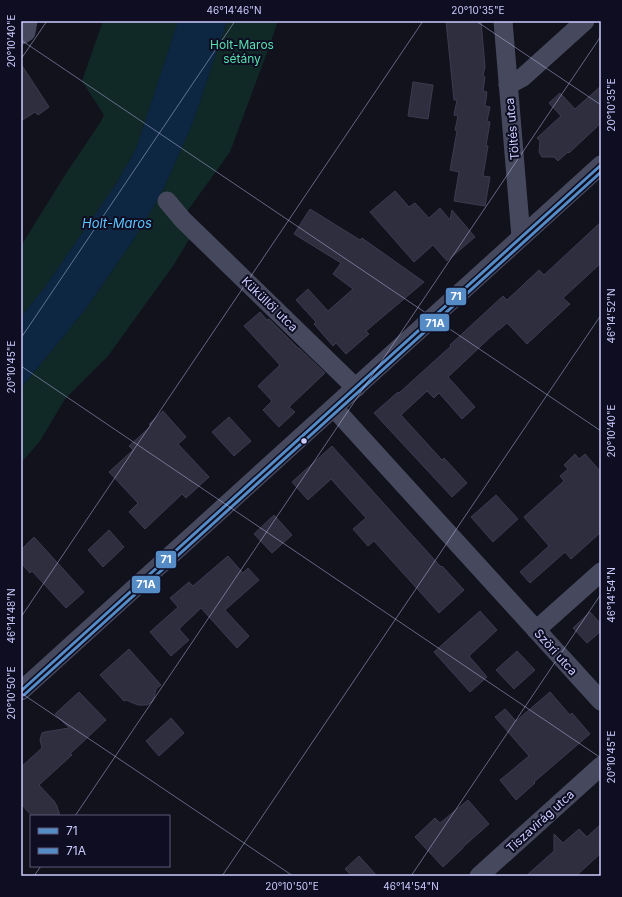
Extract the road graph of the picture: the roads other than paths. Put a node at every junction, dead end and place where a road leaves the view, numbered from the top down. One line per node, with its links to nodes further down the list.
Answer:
1 (503, 21): 3 (street, Töltés utca)
2 (585, 21): 3 (street)
3 (508, 85): 6 (street, Töltés utca)
4 (601, 165): 6 (street)
5 (167, 201): 7 (street, Küküllői utca)
6 (521, 237): 7 (street)
7 (356, 388): 8 (street)
8 (334, 408): 10 (street, Szöri utca); 11 (street)
9 (601, 572): 10 (street)
10 (536, 630): 12 (street, Szöri utca)
11 (21, 691)
12 (601, 702)
13 (601, 766): 14 (street, Tiszavirág utca)
14 (479, 876)

